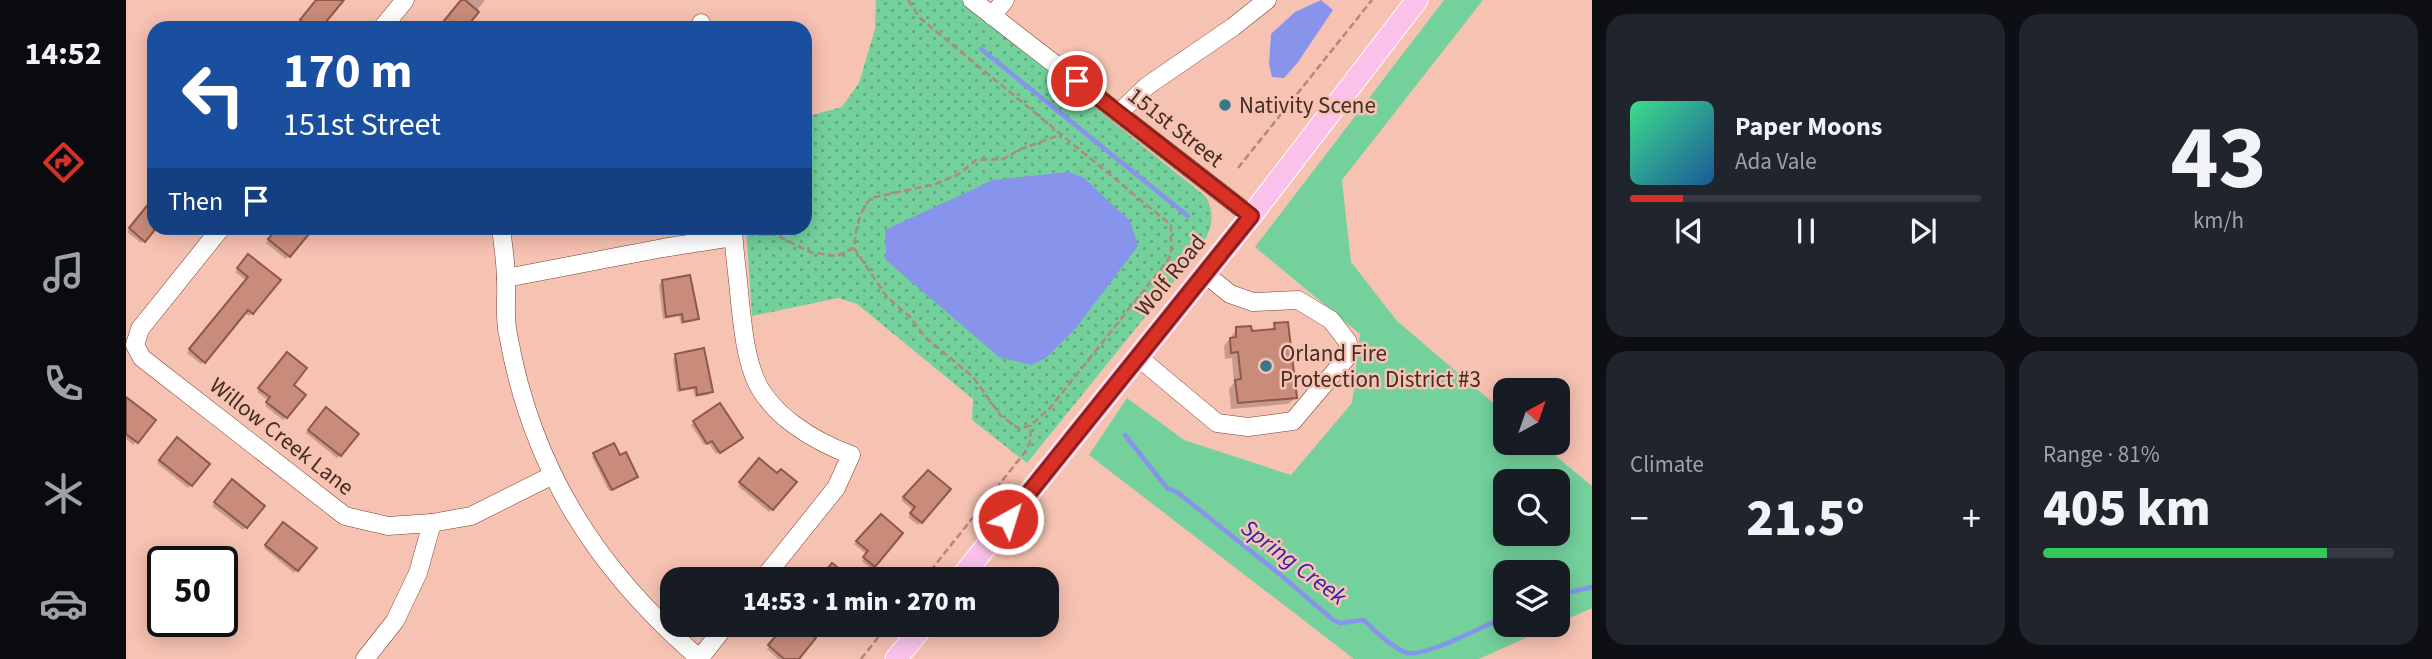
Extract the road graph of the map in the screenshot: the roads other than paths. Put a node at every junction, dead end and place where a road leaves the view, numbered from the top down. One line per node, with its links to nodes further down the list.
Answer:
1 (405, 0): 7 (street)
2 (972, 0): 6 (street, 151st Street)
3 (1005, 0): 6 (street)
4 (1267, 0): 8 (street)
5 (1417, 0): 9 (main road, Wolf Road)
6 (992, 16): 8 (street, 151st Street)
7 (388, 21)
8 (1119, 113): 9 (street, 151st Street)
9 (1251, 216): 14 (main road, Wolf Road)
10 (215, 235): 18 (street, Willow Creek Lane)
11 (502, 235): 15 (street)
12 (724, 235): 15 (street)
13 (733, 235): 19 (street)
14 (1204, 273): 16 (main road, Wolf Road); 16 (street)
15 (506, 278): 17 (street)
16 (1138, 357): 20 (main road, Wolf Road)
17 (551, 476): 18 (street, Willow Creek Lane); 24 (street)
18 (432, 523): 23 (street)
19 (773, 567)
20 (970, 567)
21 (716, 637): 24 (street)
22 (914, 637): 25 (main road)
23 (365, 659)
24 (699, 659)
25 (896, 659)

